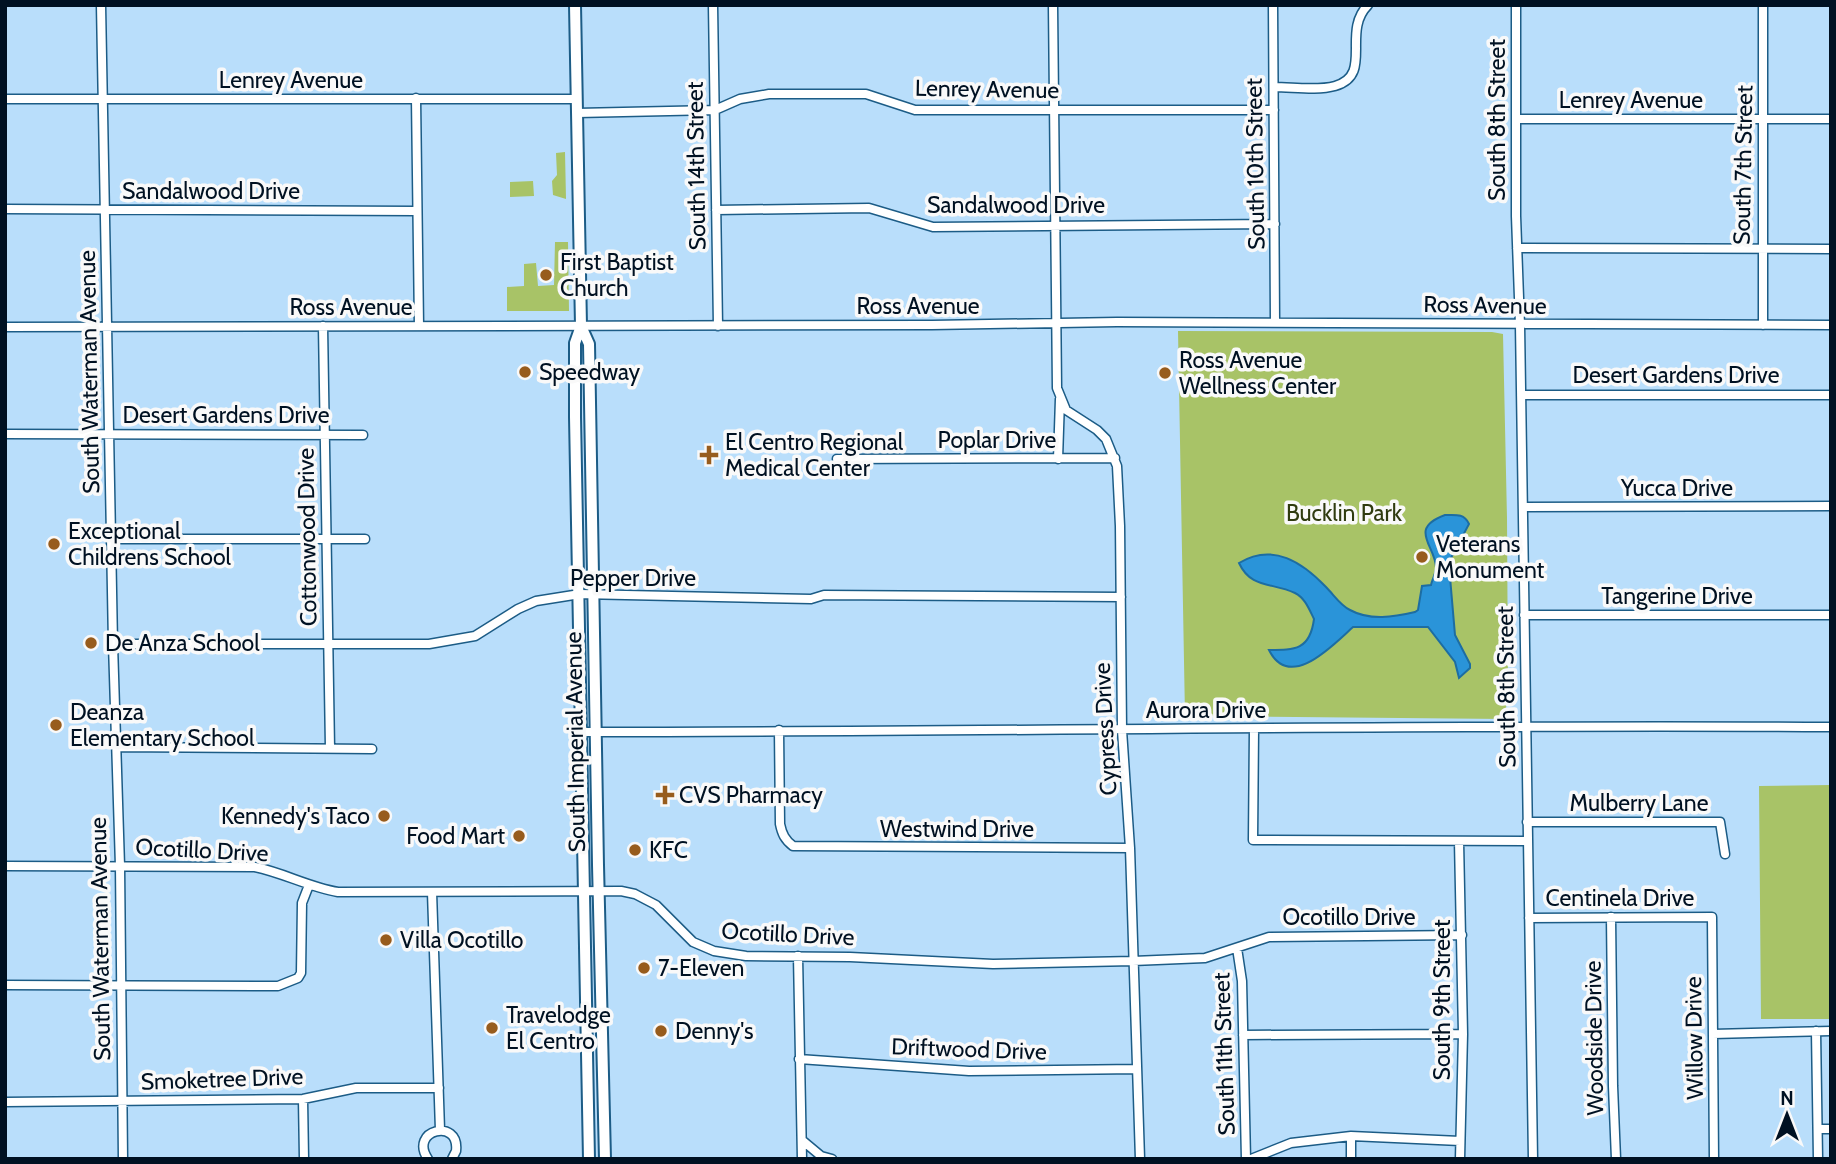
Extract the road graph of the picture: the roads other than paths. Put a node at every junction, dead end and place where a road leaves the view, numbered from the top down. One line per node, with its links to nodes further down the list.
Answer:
1 (101, 5): 12 (street, South Waterman Avenue)
2 (575, 5): 13 (highway, South Imperial Avenue)
3 (713, 5): 14 (street, South 14th Street)
4 (1053, 5): 15 (street)
5 (1273, 5): 9 (street, South 10th Street)
6 (1368, 5): 9 (street)
7 (1516, 5): 18 (street, South 8th Street)
8 (1763, 5): 19 (street, South 7th Street)
9 (1274, 87): 16 (street, South 10th Street)
10 (416, 98): 12 (street, Lenrey Avenue); 13 (street, Lenrey Avenue); 24 (street)
11 (5, 99): 12 (street, Lenrey Avenue)
12 (102, 99): 22 (street, South Waterman Avenue)
13 (577, 99): 17 (highway, South Imperial Avenue)
14 (715, 110): 15 (street, Lenrey Avenue); 17 (street, Lenrey Avenue); 23 (street, South 14th Street)
15 (1054, 110): 16 (street, Lenrey Avenue); 26 (street)
16 (1274, 110): 25 (street, South 10th Street)
17 (577, 113): 39 (highway, South Imperial Avenue)
18 (1516, 119): 19 (street, Lenrey Avenue); 27 (street, South 8th Street)
19 (1763, 119): 20 (street, Lenrey Avenue); 28 (street, South 7th Street)
20 (1831, 119)
21 (5, 209): 22 (street, Sandalwood Drive)
22 (106, 209): 24 (street, Sandalwood Drive); 40 (street, South Waterman Avenue)
23 (716, 210): 26 (street, Sandalwood Drive); 37 (street, South 14th Street)
24 (417, 211): 36 (street)
25 (1275, 224): 26 (street, Sandalwood Drive); 30 (street, South 10th Street)
26 (1055, 225): 31 (street)
27 (1517, 248): 28 (street); 32 (street, South 8th Street)
28 (1761, 249): 29 (street); 33 (street, South 7th Street)
29 (1831, 249)
30 (1275, 322): 31 (street, Ross Avenue); 32 (street, Ross Avenue)
31 (1056, 323): 37 (street, Ross Avenue); 43 (street)
32 (1520, 325): 33 (street, Ross Avenue); 41 (street, South 8th Street)
33 (1763, 325): 34 (street, Ross Avenue)
34 (1831, 325)
35 (323, 326): 36 (street, Ross Avenue); 40 (street, Ross Avenue); 45 (street, Cottonwood Drive)
36 (419, 326): 39 (street, Ross Avenue)
37 (718, 326): 39 (street, Ross Avenue)
38 (5, 327): 40 (street, Ross Avenue)
39 (581, 327): 51 (highway, South Imperial Avenue); 52 (highway, South Imperial Avenue)
40 (107, 328): 46 (street, South Waterman Avenue)
41 (1521, 395): 42 (street, Desert Gardens Drive); 54 (street, South 8th Street)
42 (1831, 395)
43 (1060, 399): 48 (street, Cypress Drive); 50 (street)
44 (5, 434): 46 (street, Desert Gardens Drive)
45 (325, 434): 46 (street, Desert Gardens Drive); 47 (street, Desert Gardens Drive); 56 (street, Cottonwood Drive)
46 (109, 435): 55 (street, South Waterman Avenue)
47 (363, 435)
48 (1115, 458): 50 (street, Poplar Drive); 60 (street, Cypress Drive)
49 (837, 459): 50 (street, Poplar Drive)
50 (1058, 459)
51 (576, 461): 52 (highway); 58 (highway, South Imperial Avenue)
52 (592, 461): 59 (highway, South Imperial Avenue)
53 (1831, 506): 54 (street, Yucca Drive)
54 (1523, 507): 61 (street, South 8th Street)
55 (111, 539): 56 (street); 63 (street, South Waterman Avenue)
56 (327, 539): 57 (street); 64 (street, Cottonwood Drive)
57 (365, 539)
58 (580, 594): 59 (street, Pepper Drive); 64 (street, Pepper Drive); 70 (highway, South Imperial Avenue)
59 (593, 594): 60 (street, Pepper Drive); 71 (highway, South Imperial Avenue)
60 (1121, 597): 69 (street, Cypress Drive)
61 (1524, 615): 62 (street, Tangerine Drive); 65 (street, South 8th Street)
62 (1831, 615)
63 (113, 644): 64 (street, Pepper Drive); 72 (street, South Waterman Avenue)
64 (328, 644): 73 (street, Cottonwood Drive)
65 (1525, 725): 66 (street, Aurora Drive); 67 (street, Aurora Drive); 75 (street, South 8th Street)
66 (1831, 727)
67 (1254, 729): 69 (street, Aurora Drive); 76 (street)
68 (779, 730): 69 (street, Aurora Drive); 71 (street, Aurora Drive); 78 (street, Westwind Drive)
69 (1122, 730): 78 (street, Cypress Drive)
70 (582, 732): 71 (street, Aurora Drive); 83 (highway, South Imperial Avenue)
71 (595, 732): 84 (highway, South Imperial Avenue)
72 (116, 747): 73 (street); 81 (street, South Waterman Avenue)
73 (330, 748): 74 (street)
74 (372, 749)
75 (1527, 822): 77 (street, South 8th Street); 79 (street, Mulberry Lane)
76 (1459, 841): 77 (street); 89 (street, South 9th Street)
77 (1528, 841): 87 (street, South 8th Street)
78 (1130, 848): 92 (street, Cypress Drive)
79 (1725, 854)
80 (5, 866): 81 (street, Ocotillo Drive)
81 (120, 866): 82 (street, Ocotillo Drive); 94 (street, South Waterman Avenue)
82 (309, 885): 85 (street, Ocotillo Drive); 94 (street)
83 (585, 890): 84 (street, Ocotillo Drive); 85 (street, Ocotillo Drive); 116 (highway, South Imperial Avenue)
84 (598, 890): 91 (street, Ocotillo Drive); 117 (highway, South Imperial Avenue)
85 (432, 892): 102 (street)
86 (1712, 917): 88 (street, Centinela Drive); 98 (street, Willow Drive)
87 (1529, 918): 88 (street, Centinela Drive); 124 (street, South 8th Street)
88 (1611, 918): 125 (street, Woodside Drive)
89 (1462, 935): 90 (street, Ocotillo Drive); 97 (street, South 9th Street)
90 (1237, 948): 92 (street, Ocotillo Drive); 99 (street, South 11th Street)
91 (798, 956): 92 (street, Ocotillo Drive); 100 (street)
92 (1133, 961): 101 (street, Cypress Drive)
93 (5, 985): 94 (street)
94 (121, 986): 105 (street, South Waterman Avenue)
95 (1816, 1031): 96 (street); 98 (street); 106 (street)
96 (1831, 1031)
97 (1463, 1034): 99 (street); 111 (street, South 9th Street)
98 (1713, 1034): 126 (street, Willow Drive)
99 (1243, 1035): 121 (street, South 11th Street)
100 (799, 1059): 101 (street, Driftwood Drive); 110 (street)
101 (1137, 1069): 120 (street, Cypress Drive)
102 (439, 1088): 103 (street, Smoketree Drive); 108 (street)
103 (303, 1099): 105 (street, Smoketree Drive); 113 (street)
104 (5, 1102): 105 (street, Smoketree Drive)
105 (121, 1102): 112 (street, South Waterman Avenue)
106 (1818, 1129): 107 (street); 127 (street)
107 (1831, 1129)
108 (440, 1130): 114 (street); 115 (street)
109 (1351, 1136): 111 (street); 121 (street); 122 (street)
110 (803, 1141): 118 (street); 119 (street)
111 (1460, 1141): 123 (street, South 9th Street)
112 (123, 1159)
113 (304, 1159)
114 (428, 1159)
115 (452, 1159)
116 (589, 1159)
117 (606, 1159)
118 (802, 1159)
119 (832, 1159)
120 (1140, 1159)
121 (1248, 1159)
122 (1351, 1159)
123 (1460, 1159)
124 (1533, 1159)
125 (1616, 1159)
126 (1714, 1159)
127 (1818, 1159)

